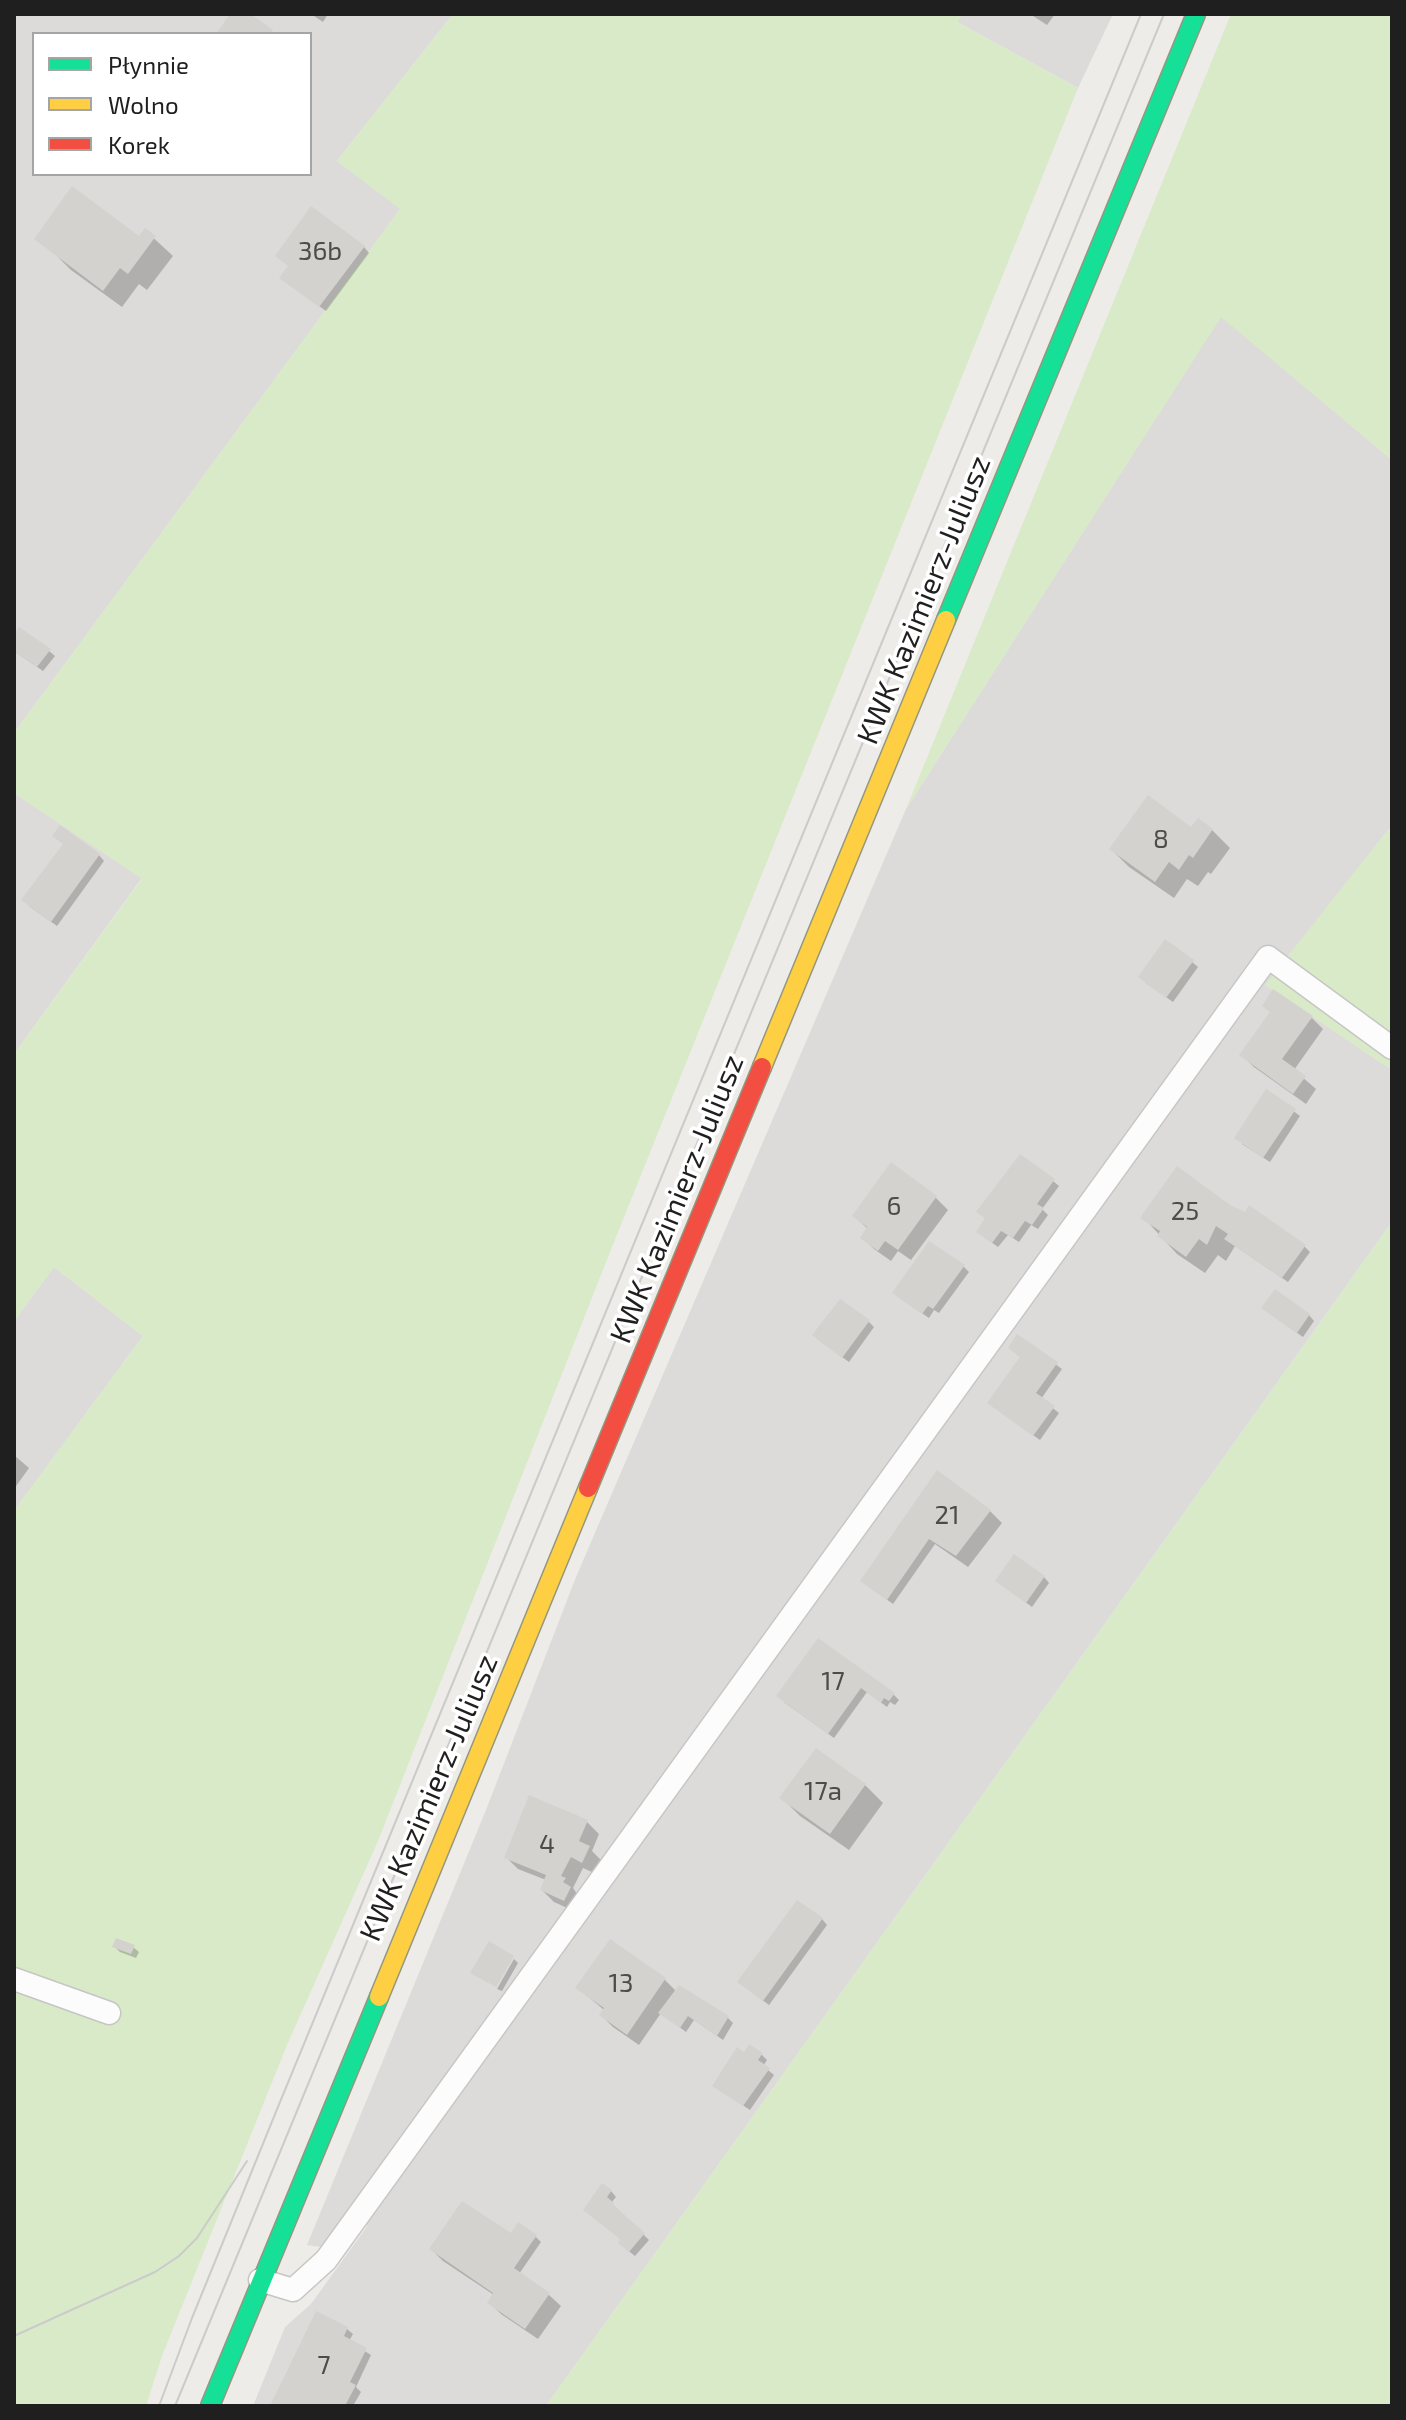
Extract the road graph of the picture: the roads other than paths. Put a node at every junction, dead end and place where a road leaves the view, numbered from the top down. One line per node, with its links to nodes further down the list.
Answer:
1 (1196, 14): 5 (street, KWK Kazimierz-Juliusz)
2 (1392, 1048): 5 (lane)
3 (14, 1979): 4 (lane)
4 (109, 2013)
5 (260, 2280): 6 (street, KWK Kazimierz-Juliusz)
6 (210, 2406)

